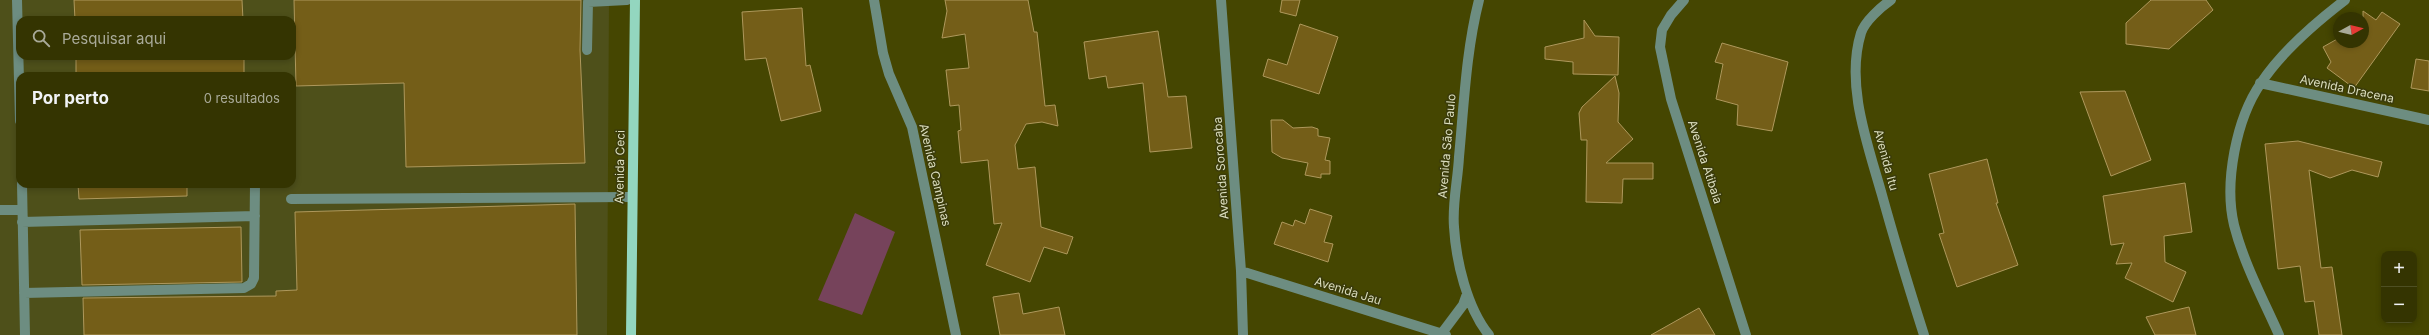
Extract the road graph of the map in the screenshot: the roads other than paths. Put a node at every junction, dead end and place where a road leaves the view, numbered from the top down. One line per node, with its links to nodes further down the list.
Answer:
1 (17, 0): 10 (street)
2 (627, 0): 11 (street)
3 (635, 0): 18 (main road, Avenida Ceci)
4 (874, 0): 30 (street, Avenida Campinas)
5 (1221, 0): 24 (street, Avenida Sorocaba)
6 (1479, 0): 26 (street, Avenida São Paulo)
7 (1684, 0): 33 (street, Avenida Atibaia)
8 (1891, 0): 34 (street, Avenida Itu)
9 (2345, 0): 14 (street)
10 (17, 16)
11 (587, 50)
12 (18, 60): 13 (street)
13 (19, 72)
14 (2260, 83): 15 (street, Avenida Dracena); 35 (street)
15 (2429, 120)
16 (22, 188): 21 (street)
17 (255, 188): 22 (street)
18 (632, 197): 19 (street); 29 (main road, Avenida Ceci)
19 (291, 199)
20 (0, 210): 21 (street)
21 (22, 210): 23 (street)
22 (255, 216): 23 (street); 25 (street)
23 (22, 222): 25 (street)
24 (1241, 271): 27 (street, Avenida Jau); 31 (street, Avenida Sorocaba)
25 (24, 293): 28 (street)
26 (1467, 294): 27 (street); 32 (street, Avenida São Paulo)
27 (1444, 334)
28 (25, 335)
29 (631, 335)
30 (956, 335)
31 (1243, 335)
32 (1489, 335)
33 (1746, 335)
34 (1924, 335)
35 (2279, 335)

